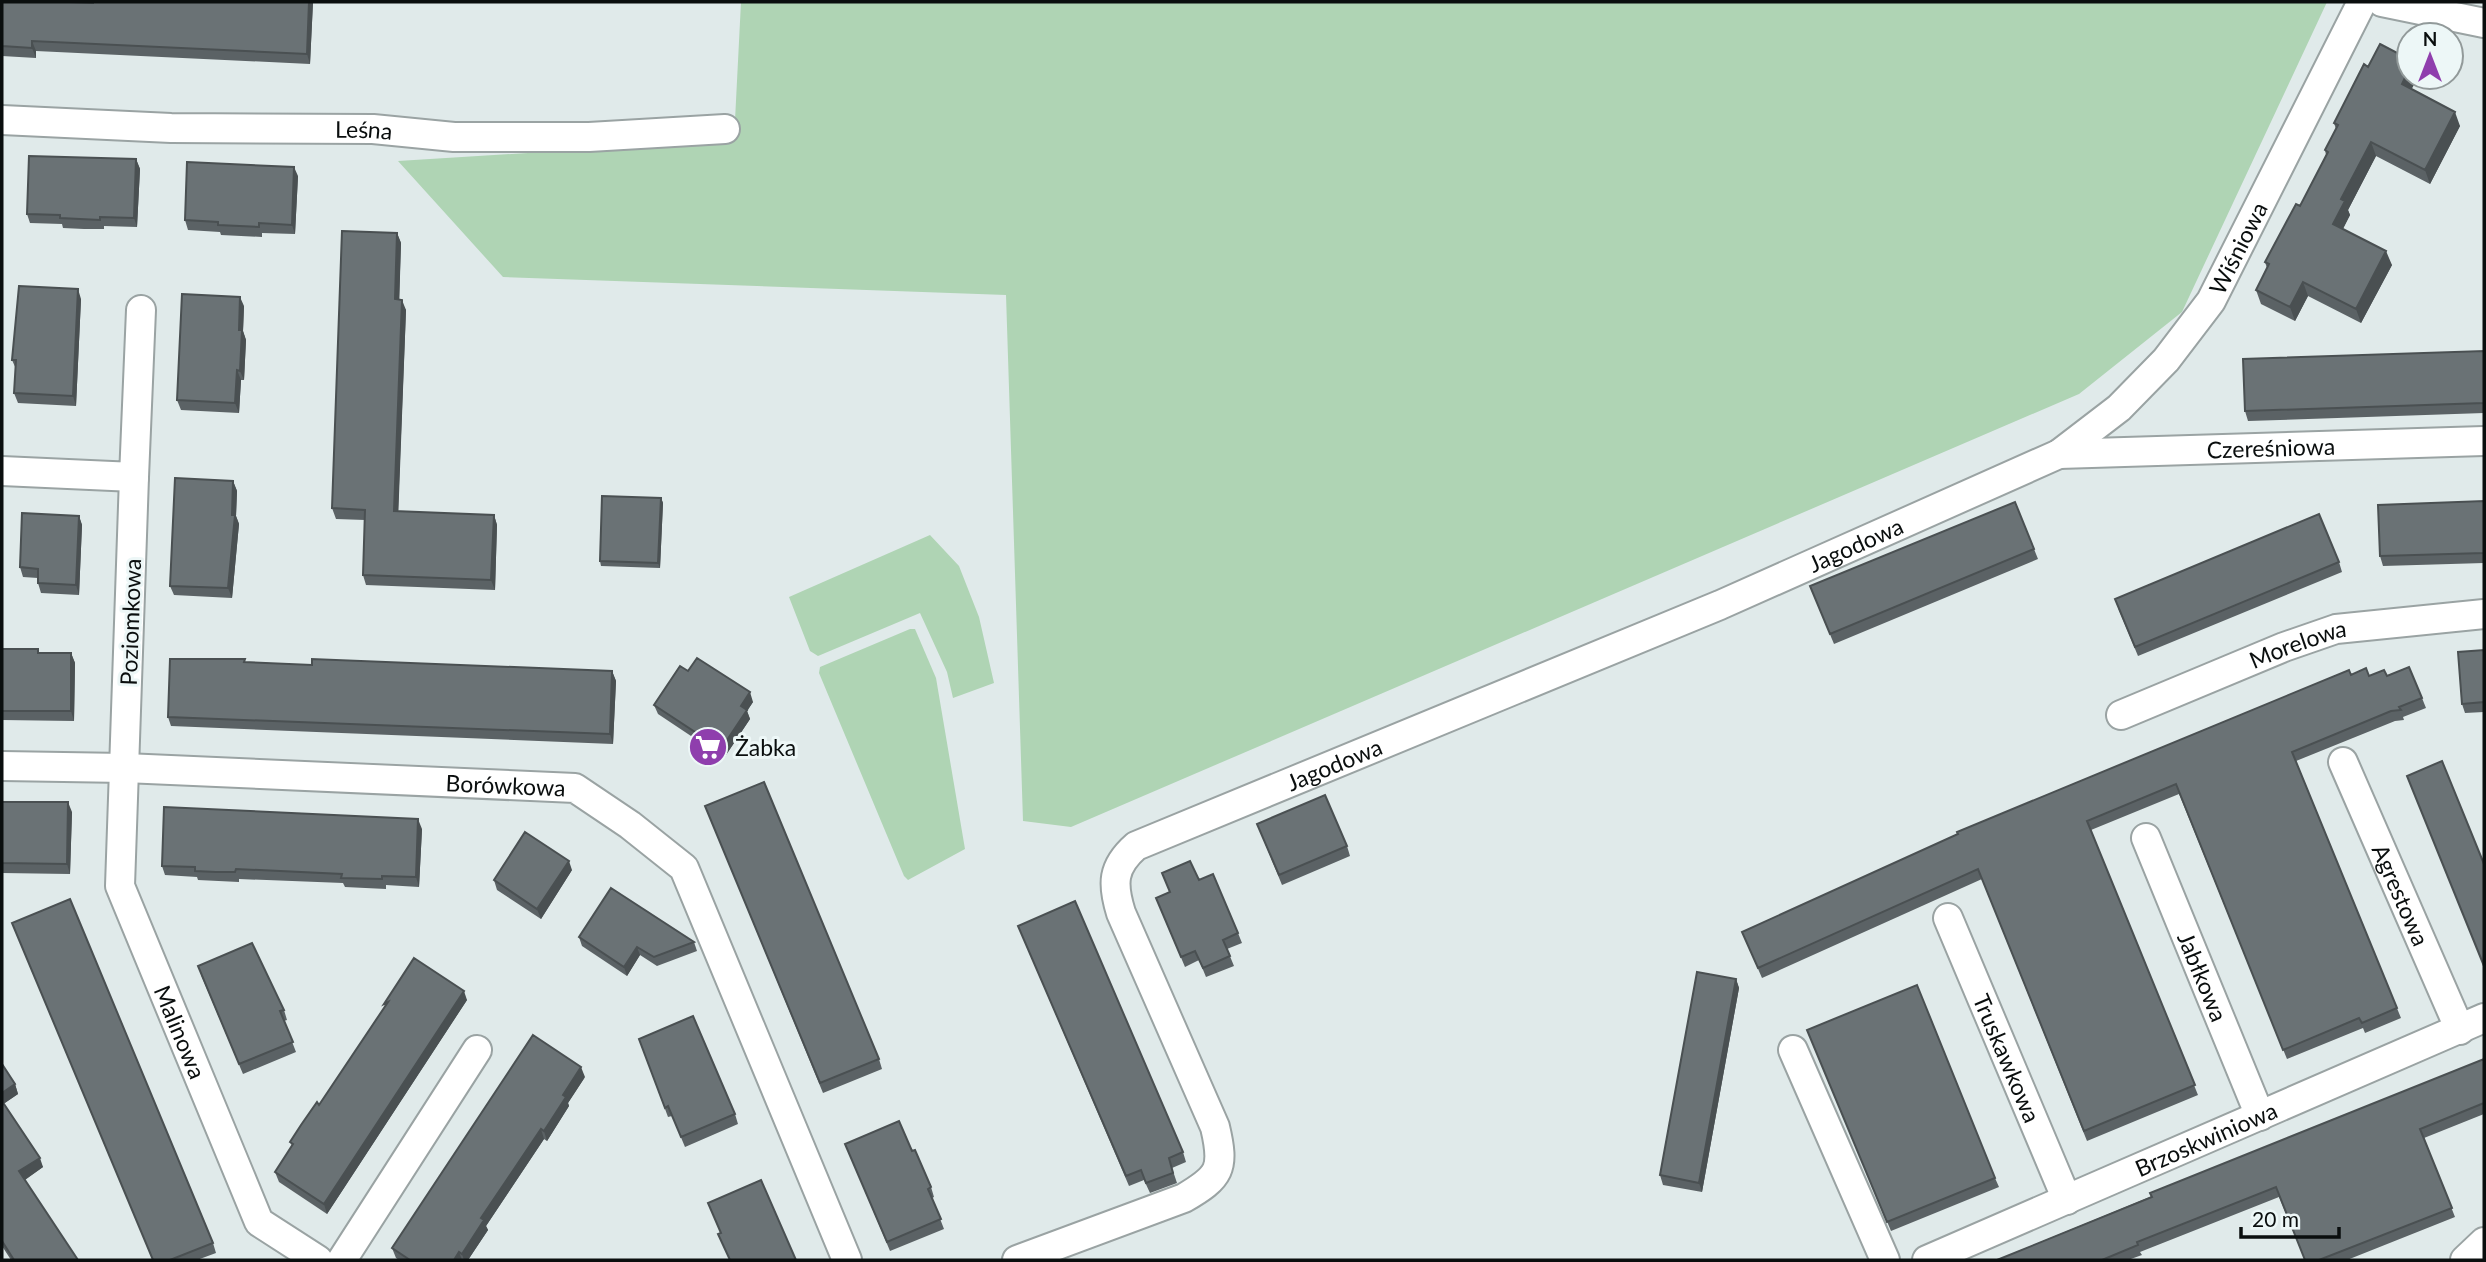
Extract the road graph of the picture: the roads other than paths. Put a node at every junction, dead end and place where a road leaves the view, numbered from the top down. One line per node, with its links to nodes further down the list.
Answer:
1 (2362, 2): 8 (street, Wiśniowa)
2 (2382, 2): 3 (street)
3 (2484, 23)
4 (2, 120): 5 (street, Leśna)
5 (725, 130)
6 (141, 310): 10 (street, Poziomkowa)
7 (2484, 441): 8 (street, Czereśniowa)
8 (2059, 454): 27 (street, Jagodowa)
9 (2, 471): 10 (street)
10 (134, 477): 15 (street, Poziomkowa)
11 (2484, 614): 12 (street, Morelowa)
12 (2121, 715)
13 (2343, 762): 18 (street, Agrestowa)
14 (2, 766): 15 (street, Borówkowa)
15 (125, 768): 24 (street, Malinowa); 26 (street, Borówkowa)
16 (2146, 838): 21 (street, Jabłkowa)
17 (1948, 918): 22 (street, Truskawkowa)
18 (2472, 1024): 21 (street, Brzoskwiniowa)
19 (477, 1050): 25 (street)
20 (1793, 1050): 28 (street)
21 (2260, 1116): 22 (street, Brzoskwiniowa)
22 (2067, 1200): 29 (street, Brzoskwiniowa)
23 (2484, 1242): 30 (street)
24 (318, 1260)
25 (342, 1260)
26 (847, 1260)
27 (1017, 1260)
28 (1885, 1260)
29 (1927, 1260)
30 (2465, 1260)

